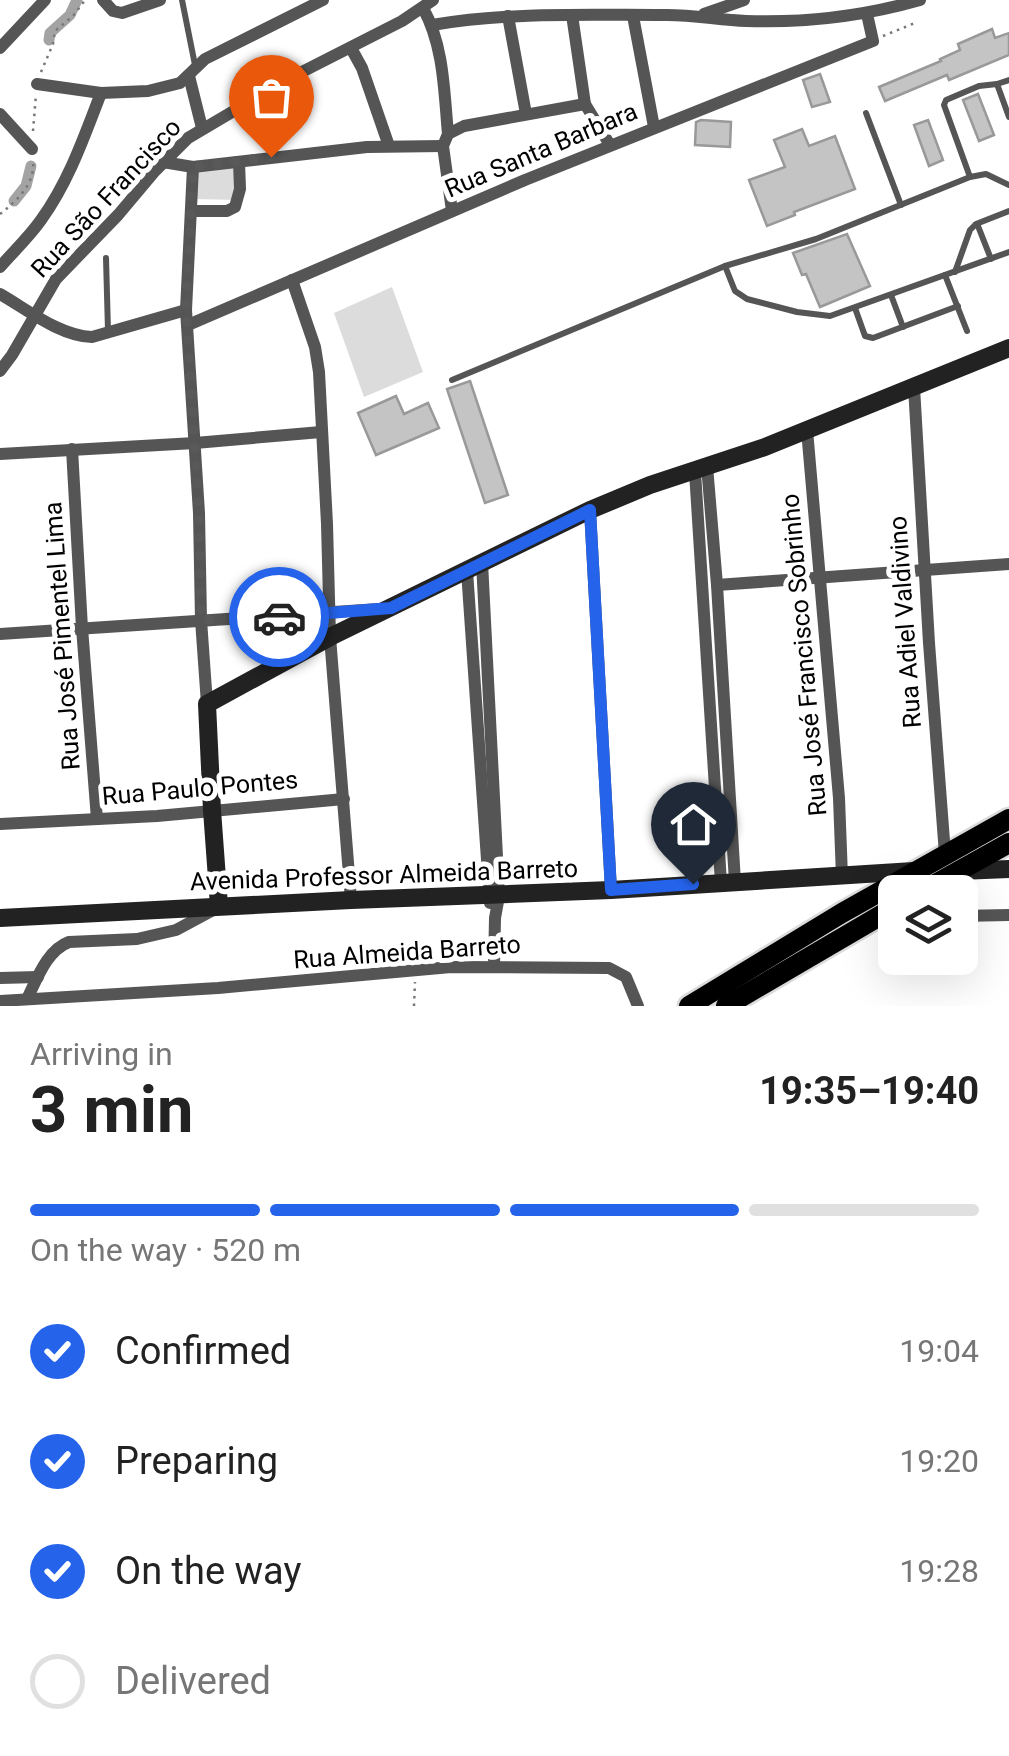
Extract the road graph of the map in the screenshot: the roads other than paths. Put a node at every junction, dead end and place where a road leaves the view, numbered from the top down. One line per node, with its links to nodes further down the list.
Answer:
1 (45, 0): 17 (street)
2 (103, 0): 3 (street)
3 (160, 0)
4 (182, 0): 19 (lane)
5 (657, 0): 10 (street)
6 (744, 0): 15 (street)
7 (920, 0): 11 (street)
8 (319, 1): 19 (street)
9 (428, 4): 16 (street); 18 (street, Rua São Francisco)
10 (662, 14): 14 (street); 15 (street)
11 (867, 14): 15 (street); 29 (street, Rua Santa Barbara)
12 (508, 16): 13 (street); 16 (street); 27 (street)
13 (572, 16): 14 (street); 24 (street)
14 (633, 16): 29 (street)
15 (698, 16)
16 (432, 24): 32 (street)
17 (0, 48)
18 (351, 48): 30 (street, Rua São Francisco); 34 (street)
19 (192, 71): 23 (street); 30 (street)
20 (1009, 80): 22 (lane)
21 (36, 84): 23 (street)
22 (997, 84): 28 (lane); 39 (lane)
23 (101, 93): 49 (street)
24 (585, 104): 27 (street); 33 (street)
25 (866, 113): 41 (lane)
26 (0, 114): 35 (street)
27 (526, 114): 32 (street)
28 (1009, 118)
29 (654, 127): 33 (street, Rua Santa Barbara)
30 (202, 128): 31 (street, Rua São Francisco)
31 (188, 138): 36 (street, Rua São Francisco); 38 (street)
32 (446, 140): 34 (street); 42 (street)
33 (610, 145): 42 (street, Rua Santa Barbara)
34 (389, 146): 37 (street)
35 (32, 149)
36 (164, 162): 38 (street); 58 (street, Rua São Francisco)
37 (239, 162): 38 (street); 44 (street)
38 (191, 166): 44 (street)
39 (970, 177): 40 (lane); 41 (lane)
40 (1009, 185)
41 (901, 205): 50 (lane)
42 (452, 211): 53 (street, Rua Santa Barbara)
43 (1009, 211): 45 (lane)
44 (191, 212): 59 (street)
45 (975, 225): 48 (lane); 51 (lane)
46 (1009, 252): 48 (lane)
47 (106, 258): 62 (lane)
48 (991, 259): 51 (lane)
49 (0, 266)
50 (725, 266): 57 (lane); 65 (lane)
51 (954, 272): 52 (lane)
52 (946, 276): 55 (lane); 56 (lane)
53 (292, 280): 59 (street, Rua Santa Barbara); 68 (street)
54 (0, 294): 58 (street)
55 (891, 295): 57 (lane); 60 (lane)
56 (958, 306): 60 (lane); 61 (lane)
57 (856, 308): 60 (lane)
58 (34, 314): 62 (street); 64 (street, Rua São Francisco)
59 (187, 318): 62 (street, Rua Santa Barbara); 69 (street)
60 (903, 327)
61 (968, 331)
62 (108, 332)
63 (1009, 348): 66 (street)
64 (0, 371)
65 (452, 380)
66 (914, 387): 67 (street); 76 (street, Rua Adiel Valdivino)
67 (807, 430): 72 (street); 77 (street, Rua José Francisco Sobrinho)
68 (321, 432): 69 (street); 80 (street)
69 (195, 443): 70 (street); 81 (street)
70 (72, 449): 71 (street); 82 (street, Rua José Pimentel Lima)
71 (0, 454)
72 (701, 469): 73 (street); 78 (street); 98 (street)
73 (590, 510): 75 (street); 99 (street)
74 (1009, 564): 76 (street)
75 (474, 566): 79 (street); 100 (street)
76 (924, 570): 77 (street); 92 (street, Rua Adiel Valdivino)
77 (820, 578): 78 (street); 97 (street, Rua José Francisco Sobrinho)
78 (717, 585): 98 (street)
79 (391, 608): 80 (street); 84 (street)
80 (330, 614): 81 (street); 84 (street)
81 (201, 620): 82 (street); 85 (street)
82 (82, 628): 83 (street); 89 (street, Rua José Pimentel Lima)
83 (0, 634)
84 (330, 637): 85 (street); 86 (street)
85 (207, 704): 87 (street)
86 (344, 798): 87 (street, Rua Paulo Pontes); 101 (street)
87 (212, 810): 89 (street, Rua Paulo Pontes); 102 (street)
88 (1009, 819): 92 (main road)
89 (97, 820): 90 (street, Rua Paulo Pontes)
90 (0, 824)
91 (1009, 843): 95 (main road)
92 (945, 854): 94 (main road)
93 (1009, 869): 95 (street, Avenida Professor Almeida Barreto)
94 (917, 870): 95 (street, Avenida Professor Almeida Barreto); 97 (street, Avenida Professor Almeida Barreto); 117 (main road)
95 (960, 871): 96 (main road)
96 (953, 875)
97 (842, 877): 98 (street, Avenida Professor Almeida Barreto)
98 (728, 883): 99 (street, Avenida Professor Almeida Barreto)
99 (611, 890): 100 (street, Avenida Professor Almeida Barreto)
100 (494, 896): 101 (street, Avenida Professor Almeida Barreto); 109 (street)
101 (351, 900): 102 (street, Avenida Professor Almeida Barreto)
102 (219, 906): 106 (street, Avenida Professor Almeida Barreto); 110 (street)
103 (1009, 915): 105 (street)
104 (878, 916): 107 (main road)
105 (978, 916)
106 (0, 918)
107 (873, 919): 108 (street); 118 (main road)
108 (878, 919)
109 (494, 966): 112 (street, Rua Almeida Barreto); 116 (street, Rua Almeida Barreto)
110 (38, 977): 111 (street); 113 (street)
111 (0, 978)
112 (218, 988): 113 (street, Rua Almeida Barreto); 115 (street)
113 (27, 999): 114 (street, Rua Almeida Barreto)
114 (0, 1001)
115 (219, 1006)
116 (638, 1006)
117 (690, 1006)
118 (726, 1006)

